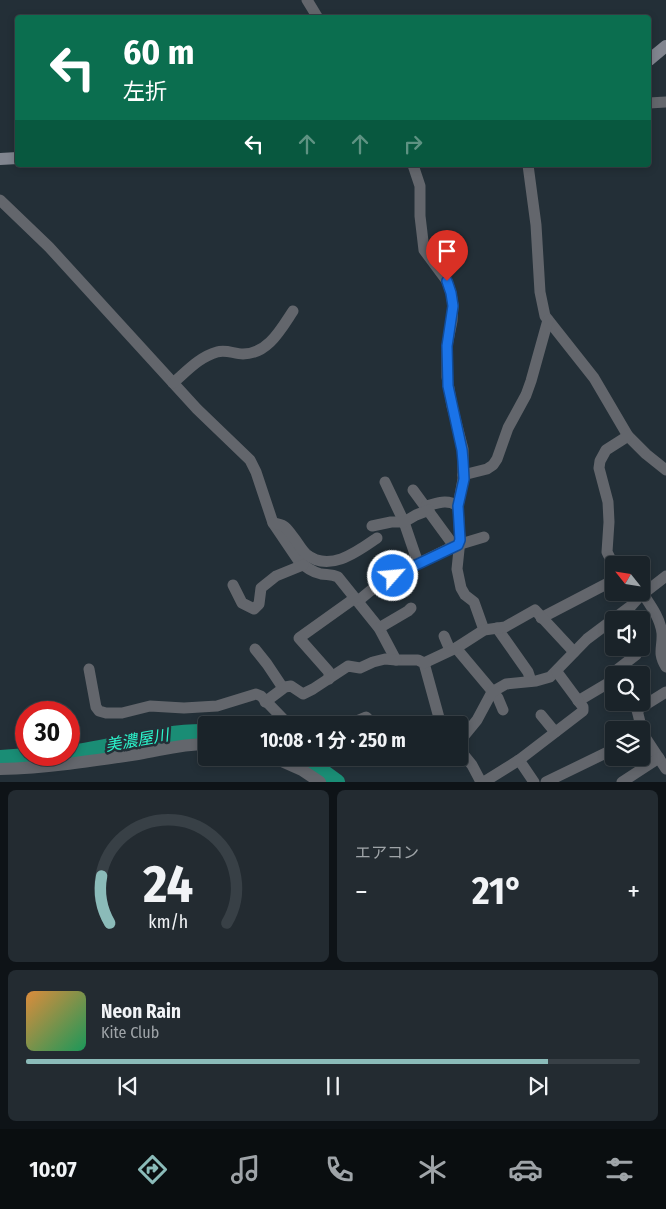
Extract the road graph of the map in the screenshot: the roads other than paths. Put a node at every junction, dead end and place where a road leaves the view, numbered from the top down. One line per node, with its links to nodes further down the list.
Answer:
1 (307, 0): 2 (street)
2 (316, 15)
3 (666, 46): 4 (main road)
4 (651, 58)
5 (666, 102): 6 (street)
6 (651, 103)
7 (15, 158): 8 (main road)
8 (0, 159)
9 (414, 167): 17 (street)
10 (528, 167): 13 (street)
11 (0, 200): 14 (street)
12 (293, 311): 14 (street)
13 (548, 320): 15 (street); 17 (street)
14 (173, 383): 23 (street)
15 (628, 436): 16 (street); 28 (street)
16 (666, 470)
17 (463, 475): 20 (street)
18 (385, 482): 22 (street)
19 (413, 490): 21 (street)
20 (458, 506): 21 (street); 27 (street)
21 (428, 508): 22 (street); 27 (street)
22 (404, 522): 24 (street); 29 (street)
23 (273, 523): 26 (street); 30 (street)
24 (372, 526)
25 (484, 537): 27 (street)
26 (377, 538)
27 (456, 546): 29 (street); 42 (street)
28 (608, 556)
29 (418, 563): 35 (street)
30 (303, 565): 32 (street); 35 (street)
31 (666, 576): 34 (street)
32 (233, 585)
33 (605, 585): 39 (street)
34 (650, 589)
35 (356, 600): 40 (street); 54 (street)
36 (647, 601): 51 (street)
37 (634, 603): 46 (street)
38 (411, 608): 40 (street)
39 (541, 618): 41 (street); 46 (street)
40 (379, 628): 48 (street)
41 (497, 628): 42 (street); 55 (street)
42 (484, 630): 45 (street)
43 (444, 636): 45 (street)
44 (255, 649): 56 (street)
45 (453, 649): 49 (street); 58 (street)
46 (574, 652): 53 (street)
47 (634, 656): 50 (street)
48 (396, 660): 49 (street); 54 (street)
49 (424, 663): 66 (street)
50 (621, 666)
51 (666, 667)
52 (90, 668): 62 (street)
53 (557, 672): 55 (street); 61 (street)
54 (329, 679): 56 (street)
55 (531, 681): 58 (street)
56 (283, 688): 62 (street)
57 (605, 688): 61 (street)
58 (492, 692): 63 (street); 67 (street)
59 (666, 692): 60 (street)
60 (650, 699)
61 (578, 701): 68 (street)
62 (266, 702): 65 (street)
63 (503, 710)
64 (541, 715): 68 (street)
65 (280, 716)
66 (439, 716)
67 (468, 731)
68 (555, 732): 73 (street)
69 (198, 744): 76 (street)
70 (650, 744): 74 (street)
71 (605, 753): 77 (street)
72 (468, 760): 79 (street)
73 (519, 760): 79 (street); 80 (street)
74 (664, 764): 81 (street)
75 (293, 766): 78 (street)
76 (0, 769)
77 (549, 781)
78 (320, 782)
79 (482, 782)
80 (534, 782)
81 (622, 782)

